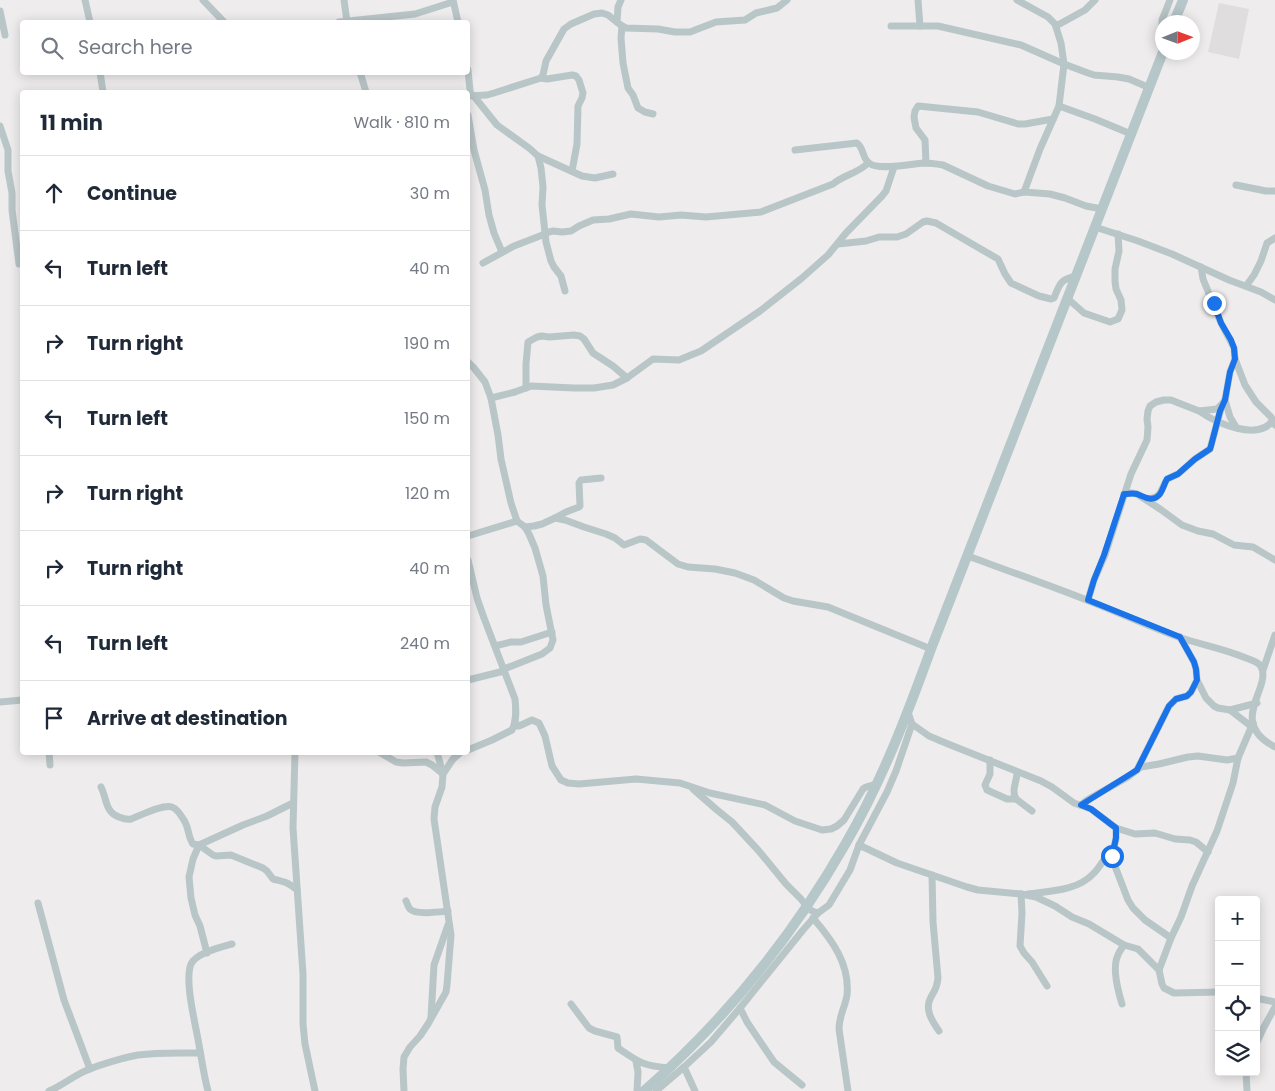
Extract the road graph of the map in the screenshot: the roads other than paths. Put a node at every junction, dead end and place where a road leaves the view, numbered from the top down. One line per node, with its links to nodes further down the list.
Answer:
1 (85, 0): 16 (street)
2 (203, 0): 17 (street)
3 (344, 0): 18 (street)
4 (786, 0): 21 (street)
5 (918, 0): 23 (street)
6 (1017, 0): 24 (street)
7 (1094, 0): 24 (street)
8 (1170, 0): 14 (street)
9 (1183, 0): 15 (main road)
10 (453, 1): 19 (street); 20 (street)
11 (620, 4): 13 (street); 21 (street)
12 (0, 11): 25 (street)
13 (602, 13): 21 (street); 31 (street)
14 (1164, 15)
15 (1177, 15)
16 (90, 20)
17 (222, 20)
18 (344, 20)
19 (362, 20)
20 (458, 20)
21 (619, 24): 38 (street)
22 (891, 26): 23 (street)
23 (920, 26): 27 (street)
24 (1056, 26): 27 (street)
25 (5, 35)
26 (1160, 60): 32 (main road)
27 (1064, 64): 32 (street); 37 (street)
28 (100, 75): 33 (street)
29 (361, 75): 34 (street)
30 (468, 75): 35 (street)
31 (541, 78): 36 (street); 48 (street)
32 (1150, 88): 42 (main road)
33 (103, 90)
34 (365, 90)
35 (470, 90)
36 (470, 95): 44 (street)
37 (1059, 106): 39 (street); 42 (street)
38 (653, 114)
39 (1053, 120): 46 (street); 52 (street)
40 (0, 126): 61 (street)
41 (470, 127): 59 (street)
42 (1131, 134): 53 (main road)
43 (795, 150): 45 (street)
44 (538, 156): 48 (street); 55 (street)
45 (868, 163): 47 (street); 55 (street)
46 (926, 163): 47 (street); 52 (street)
47 (894, 167): 58 (street)
48 (572, 171): 49 (street)
49 (612, 174)
50 (1236, 185): 51 (street)
51 (1275, 191)
52 (1024, 192): 53 (street)
53 (1102, 209): 54 (main road)
54 (1095, 227): 56 (street); 63 (main road)
55 (545, 234): 59 (street); 65 (street)
56 (1118, 234): 62 (street); 66 (street)
57 (1275, 238): 64 (street)
58 (838, 244): 63 (street); 70 (street)
59 (502, 252): 60 (street)
60 (483, 263)
61 (19, 264)
62 (1201, 267): 64 (street); 68 (street)
63 (1076, 276): 66 (main road)
64 (1246, 286): 67 (street)
65 (565, 291)
66 (1067, 298): 85 (main road)
67 (1275, 300)
68 (1235, 359): 73 (street); 76 (street)
69 (470, 364): 72 (street)
70 (627, 378): 71 (street); 71 (street)
71 (526, 388): 72 (street)
72 (491, 398): 82 (street)
73 (1224, 402): 74 (street); 75 (street); 77 (street)
74 (1199, 411): 75 (street); 79 (street)
75 (1218, 421): 77 (street); 80 (street)
76 (1274, 422): 77 (street)
77 (1236, 428)
78 (601, 478): 81 (street)
79 (1124, 494): 80 (street); 88 (street)
80 (1146, 499): 86 (street)
81 (555, 518): 83 (street); 93 (street)
82 (517, 520): 83 (street); 84 (street)
83 (525, 527): 89 (street)
84 (470, 535)
85 (968, 556): 88 (street); 93 (main road)
86 (1275, 560)
87 (470, 568): 92 (street)
88 (1088, 600): 91 (street)
89 (552, 632): 92 (street); 94 (street)
90 (1275, 636): 95 (street)
91 (1180, 637): 95 (street); 97 (street)
92 (495, 646): 94 (street)
93 (931, 649): 102 (main road)
94 (504, 670): 96 (street); 103 (street)
95 (1263, 670): 100 (street)
96 (470, 679)
97 (1197, 680): 101 (street); 116 (street)
98 (0, 702): 99 (street)
99 (20, 703)
100 (1257, 703): 101 (street); 105 (street)
101 (1230, 710): 105 (street)
102 (908, 712): 104 (street); 119 (main road)
103 (515, 721): 107 (street); 120 (street)
104 (912, 724): 114 (street); 127 (street)
105 (1252, 725): 106 (street); 113 (street)
106 (1275, 747)
107 (470, 749)
108 (49, 755): 115 (street)
109 (295, 755): 123 (street)
110 (384, 755): 118 (street)
111 (438, 755): 118 (street)
112 (458, 755): 118 (street)
113 (1238, 758): 116 (street); 132 (street)
114 (990, 760): 117 (street); 122 (street)
115 (50, 765)
116 (1137, 770): 124 (street)
117 (1018, 772): 122 (street); 124 (street)
118 (443, 774): 139 (street)
119 (876, 784): 120 (street); 138 (main road)
120 (691, 787): 138 (street)
121 (101, 788): 128 (street)
122 (1016, 799): 125 (street)
123 (293, 802): 128 (street); 134 (street)
124 (1081, 805): 126 (street)
125 (1032, 810)
126 (1116, 828): 130 (street); 132 (street)
127 (866, 831): 129 (street); 131 (street)
128 (199, 845): 134 (street); 145 (street)
129 (859, 846): 131 (street); 140 (street)
130 (1113, 848): 135 (street); 142 (street)
131 (875, 852): 133 (street)
132 (1208, 852): 142 (street)
133 (932, 874): 135 (street); 156 (street)
134 (297, 890): 167 (street)
135 (1022, 895): 144 (street); 147 (street)
136 (406, 901): 139 (street)
137 (38, 904): 162 (street)
138 (807, 906): 140 (street); 160 (main road)
139 (448, 911): 141 (street)
140 (816, 916): 154 (street); 173 (street)
141 (449, 920): 155 (street); 155 (street)
142 (1171, 938): 146 (street)
143 (232, 944): 145 (street)
144 (1124, 945): 146 (street); 152 (street)
145 (207, 952): 158 (street)
146 (1159, 970): 148 (street)
147 (1047, 986)
148 (1215, 992)
149 (1260, 999): 150 (street)
150 (1275, 1002)
151 (571, 1004): 159 (street)
152 (1122, 1004)
153 (1275, 1007): 157 (street)
154 (740, 1008): 161 (street); 164 (street)
155 (431, 1017): 168 (street)
156 (939, 1031)
157 (1260, 1036)
158 (200, 1053): 162 (street); 166 (street)
159 (636, 1061): 160 (street); 169 (street)
160 (670, 1068): 170 (main road)
161 (684, 1068): 171 (street); 172 (street)
162 (90, 1069): 165 (street)
163 (1246, 1076): 174 (street)
164 (802, 1086)
165 (49, 1091)
166 (208, 1091)
167 (315, 1091)
168 (404, 1091)
169 (637, 1091)
170 (644, 1091)
171 (656, 1091)
172 (695, 1091)
173 (848, 1091)
174 (1247, 1091)

